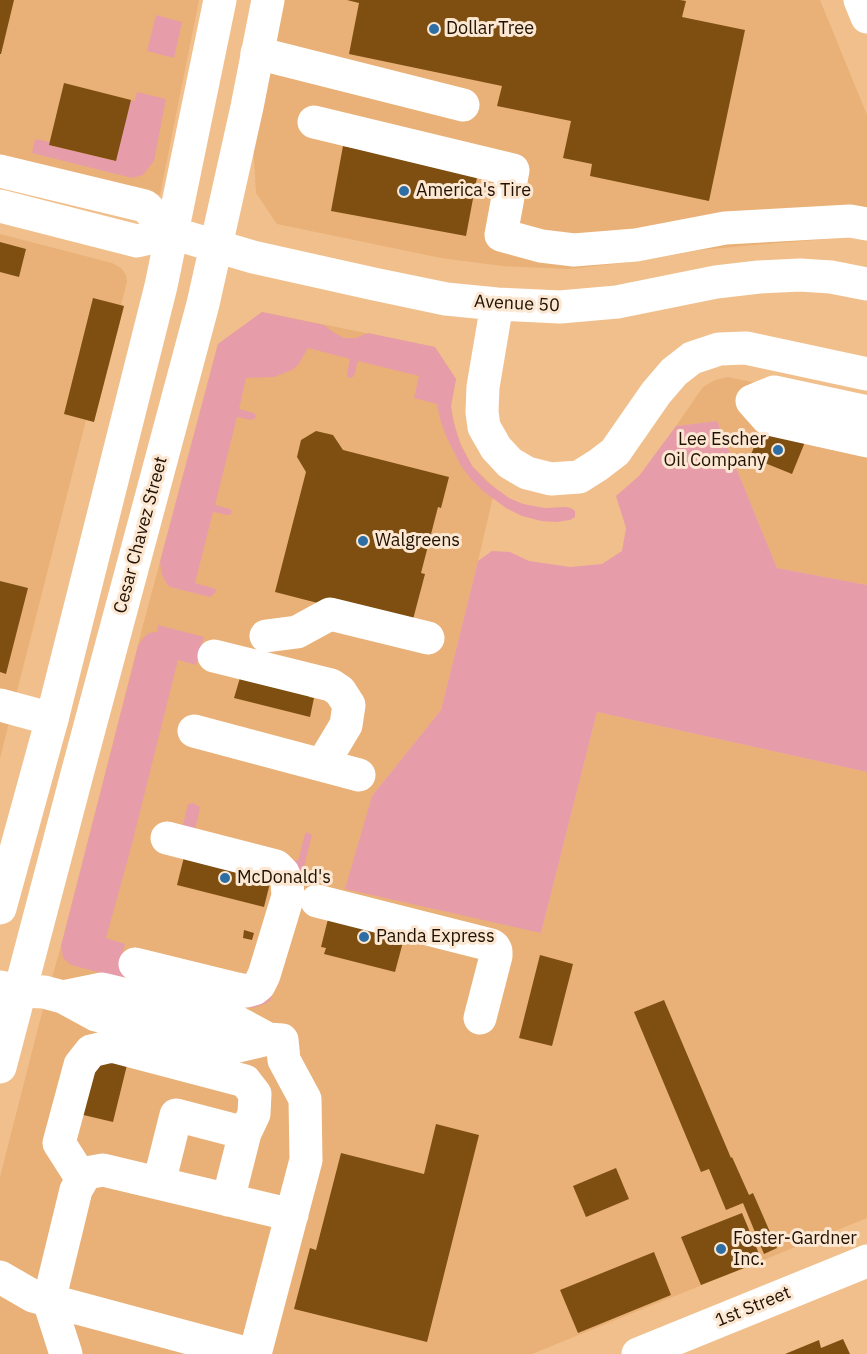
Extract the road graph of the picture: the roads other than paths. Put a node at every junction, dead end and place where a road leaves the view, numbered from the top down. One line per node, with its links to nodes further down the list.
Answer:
1 (220, 0): 11 (main road)
2 (268, 0): 5 (main road, Cesar Chavez Street)
3 (860, 0): 4 (main road)
4 (867, 16)
5 (258, 53): 6 (main road); 12 (main road, Cesar Chavez Street)
6 (463, 105)
7 (314, 122): 10 (main road)
8 (5, 178): 11 (main road, Avenue 50)
9 (0, 206): 11 (main road, Avenue 50)
10 (867, 224)
11 (172, 233): 12 (main road, Avenue 50); 22 (main road)
12 (217, 246): 14 (main road, Avenue 50); 30 (main road, Cesar Chavez Street)
13 (866, 284): 14 (main road, Avenue 50)
14 (497, 304): 15 (main road)
15 (867, 374)
16 (867, 412): 17 (main road)
17 (867, 441)
18 (266, 636): 19 (main road)
19 (428, 638)
20 (214, 656): 24 (main road)
21 (0, 705): 22 (main road)
22 (52, 719): 28 (main road)
23 (194, 731): 24 (main road)
24 (322, 765): 25 (main road)
25 (360, 775)
26 (167, 838): 29 (main road)
27 (317, 901): 31 (main road)
28 (0, 908)
29 (135, 964)
30 (10, 989): 32 (main road, Cesar Chavez Street); 37 (main road)
31 (480, 1018)
32 (0, 1067)
33 (245, 1133): 34 (main road); 35 (main road); 36 (main road)
34 (82, 1179): 35 (main road); 40 (main road)
35 (159, 1183): 36 (main road)
36 (228, 1200): 37 (main road)
37 (292, 1215): 44 (main road)
38 (865, 1267): 45 (main road, 1st Street)
39 (0, 1277): 40 (main road)
40 (49, 1301): 41 (main road); 42 (main road)
41 (164, 1343): 43 (main road)
42 (66, 1354)
43 (249, 1354)
44 (255, 1354)
45 (638, 1354)

